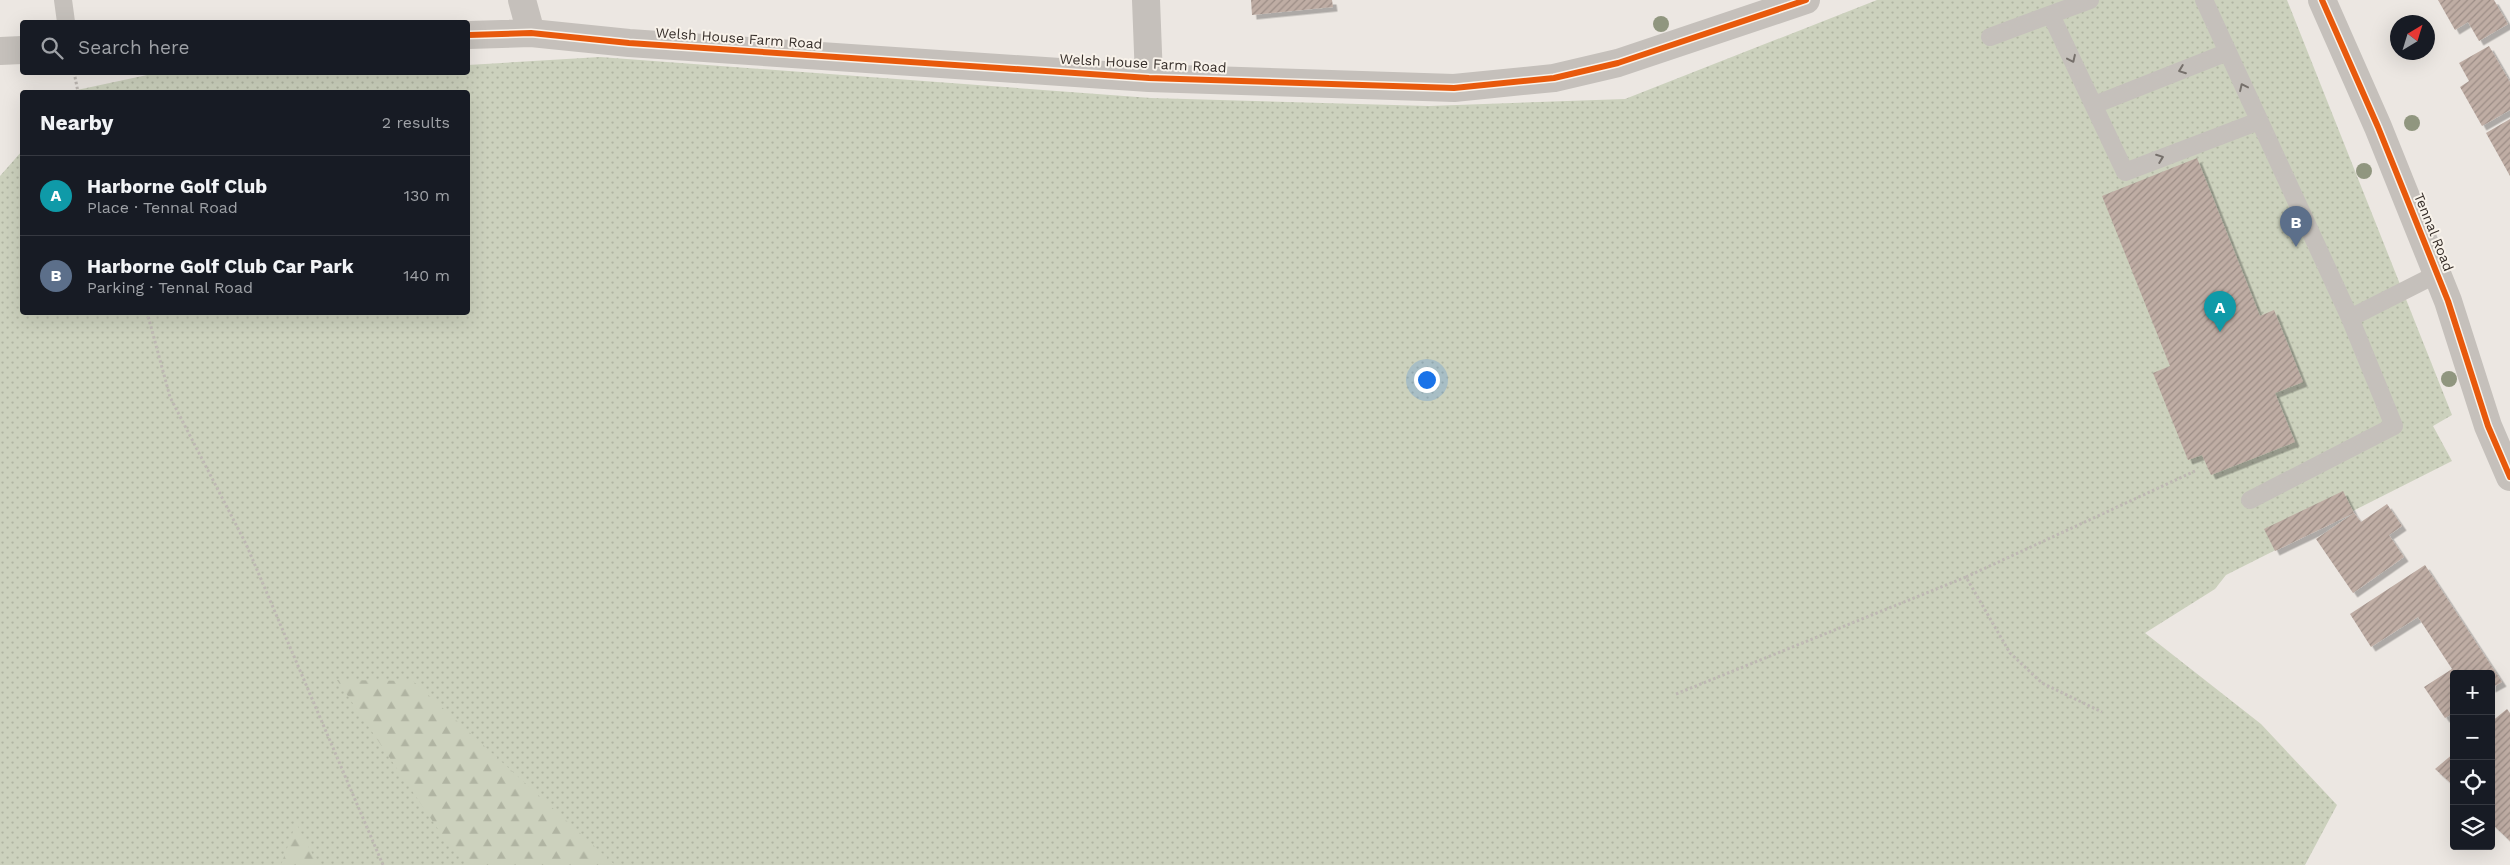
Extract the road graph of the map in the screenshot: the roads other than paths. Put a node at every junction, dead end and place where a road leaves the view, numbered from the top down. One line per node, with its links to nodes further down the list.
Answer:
1 (63, 0): 9 (lane)
2 (522, 0): 10 (street)
3 (1146, 0): 16 (street)
4 (1806, 0): 16 (street, Welsh House Farm Road)
5 (2090, 0): 8 (lane)
6 (2204, 0): 15 (lane)
7 (2322, 0): 19 (street, Tennal Road)
8 (2052, 15): 12 (lane); 17 (lane, one-way to 17)
9 (66, 20)
10 (531, 33): 11 (street, Welsh House Farm Road); 16 (street, Welsh House Farm Road)
11 (470, 35)
12 (1990, 37)
13 (20, 50): 14 (street)
14 (0, 51)
15 (2228, 52): 17 (lane, one-way to 17); 18 (lane, one-way to 15)
16 (1149, 78)
17 (2094, 104): 18 (lane, one-way to 18)
18 (2259, 121): 20 (lane)
19 (2437, 274): 20 (lane); 21 (street, Tennal Road)
20 (2350, 318): 22 (lane)
21 (2510, 477)
22 (2250, 500)

